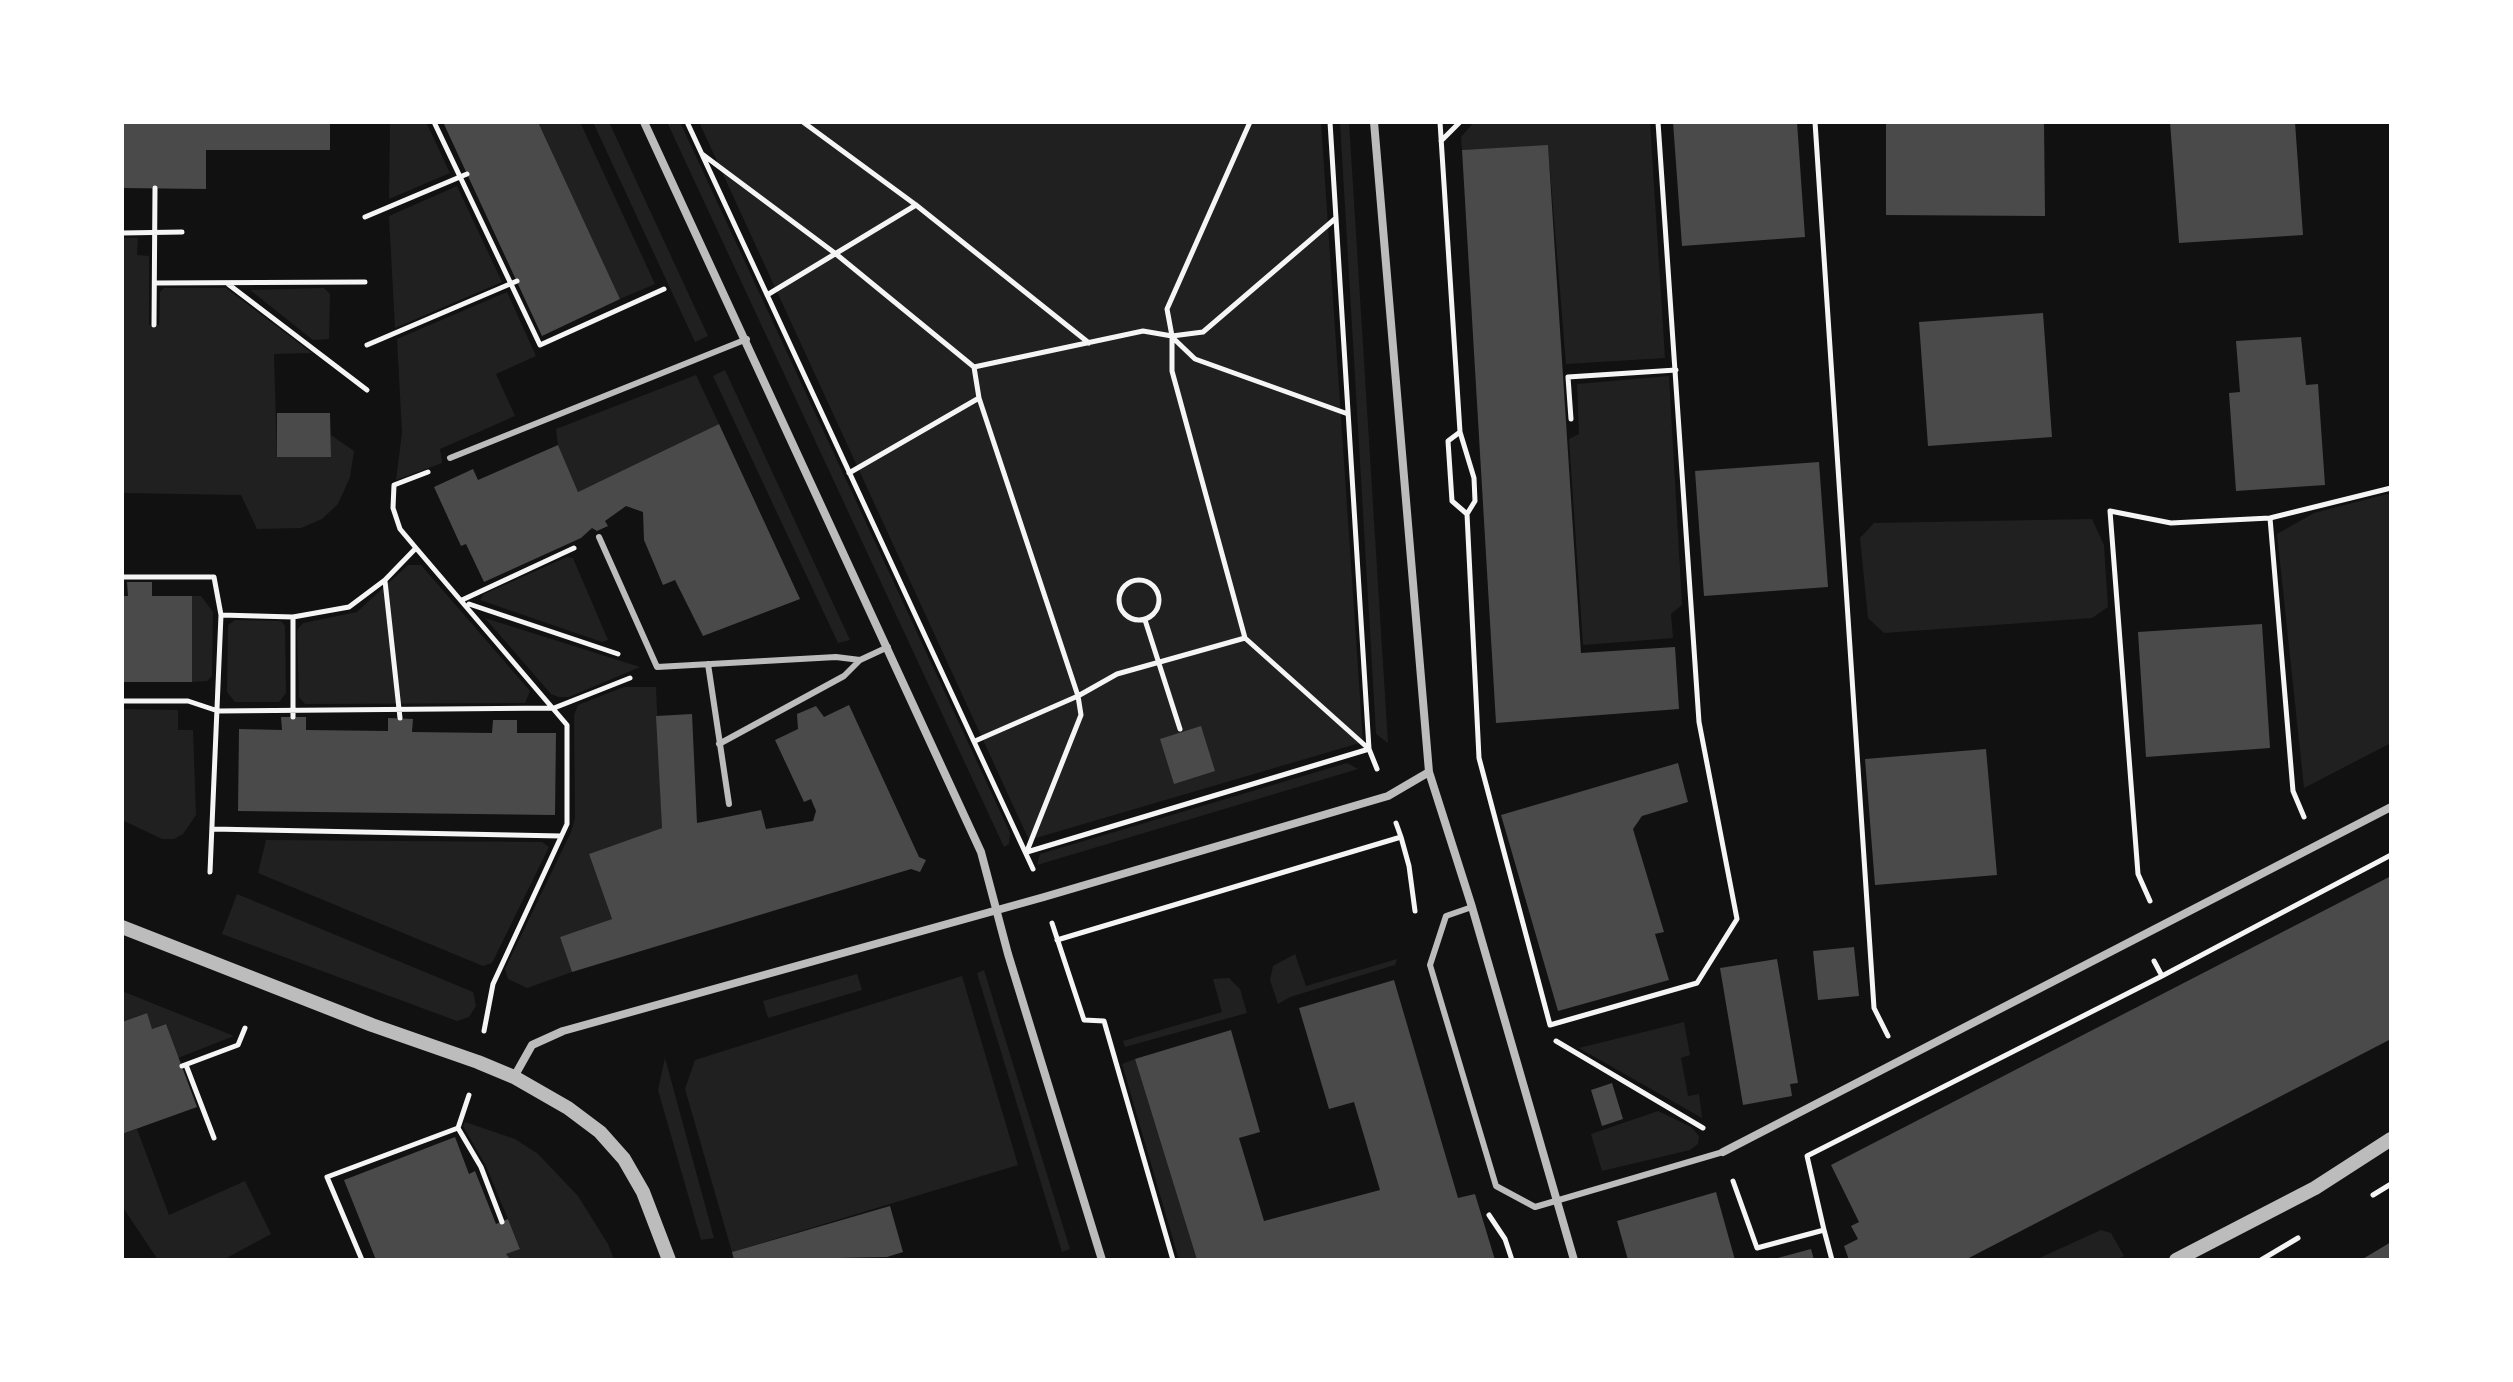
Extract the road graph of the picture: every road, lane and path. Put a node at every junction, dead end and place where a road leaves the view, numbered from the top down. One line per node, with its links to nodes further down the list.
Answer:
1 (434, 122): 15 (path)
2 (644, 122): 33 (street)
3 (687, 122): 13 (path)
4 (803, 122): 17 (path)
5 (1250, 122): 32 (path)
6 (1330, 122): 19 (path)
7 (1374, 122): 77 (street)
8 (1440, 122): 12 (path)
9 (1460, 122): 12 (path)
10 (1658, 122): 37 (path)
11 (1815, 122): 95 (path)
12 (1441, 142): 42 (path)
13 (701, 153): 23 (path); 30 (path)
14 (467, 174): 15 (path)
15 (461, 177): 18 (path); 28 (path)
16 (155, 188): 20 (path)
17 (916, 205): 23 (path); 34 (path)
18 (365, 217)
19 (1336, 218): 32 (path); 40 (path)
20 (155, 232): 21 (path); 22 (path); 26 (path)
21 (182, 232)
22 (122, 233)
23 (836, 254): 30 (path); 36 (path)
24 (517, 281): 28 (path)
25 (365, 282): 27 (path)
26 (155, 283): 27 (path); 31 (path)
27 (227, 283): 38 (path)
28 (510, 284): 29 (path); 35 (path)
29 (664, 289)
30 (767, 295): 44 (path)
31 (154, 325)
32 (1172, 336): 34 (path); 40 (path); 57 (path)
33 (747, 339): 43 (lane); 58 (street)
34 (1089, 343): 36 (path)
35 (367, 345)
36 (974, 367): 39 (path)
37 (1676, 370): 41 (path); 47 (path)
38 (367, 390)
39 (979, 398): 44 (path); 63 (path)
40 (1348, 414): 76 (path)
41 (1571, 419)
42 (1460, 432): 47 (path); 47 (path)
43 (450, 458)
44 (849, 473): 74 (path)
45 (417, 476): 50 (path)
46 (2391, 488): 48 (path)
47 (1467, 514)
48 (2270, 518): 84 (path); 90 (path)
49 (599, 537): 53 (path); 62 (lane)
50 (416, 548): 52 (path); 53 (path)
51 (122, 577): 54 (path)
52 (385, 580): 55 (path); 67 (path)
53 (464, 601): 62 (path); 65 (path)
54 (221, 615): 55 (path); 69 (path)
55 (293, 617): 66 (path)
56 (1145, 619): 56 (path); 60 (path)
57 (1245, 638): 60 (path); 76 (path)
58 (888, 647): 59 (lane); 88 (street)
59 (860, 660): 61 (lane); 75 (lane)
60 (1156, 662): 63 (path); 73 (path)
61 (708, 664): 62 (lane); 75 (lane)
62 (657, 667): 65 (path)
63 (1078, 696): 74 (path); 82 (path)
64 (122, 701): 69 (path)
65 (554, 708): 68 (path); 81 (path)
66 (292, 709): 67 (path); 69 (path); 70 (path)
67 (399, 709): 68 (path); 71 (path)
68 (505, 709): 72 (path)
69 (218, 711): 80 (path)
70 (293, 717)
71 (400, 718)
72 (505, 720)
73 (1180, 729)
74 (975, 741): 82 (path)
75 (719, 744): 78 (lane)
76 (1369, 749): 82 (path)
77 (1429, 772): 87 (street); 88 (street)
78 (729, 804)
79 (2391, 807): 84 (street)
80 (212, 829): 81 (path); 85 (path)
81 (561, 836): 96 (path)
82 (1027, 852)
83 (2391, 855): 86 (path)
84 (2301, 856): 86 (path); 90 (street)
85 (210, 872)
86 (2305, 899): 92 (path)
87 (1472, 907): 102 (street); 102 (lane)
88 (997, 909): 97 (street); 107 (street)
89 (122, 927): 96 (street)
90 (2142, 935): 92 (path); 95 (street)
91 (1057, 940): 108 (path)
92 (2162, 976): 104 (path)
93 (245, 1028): 99 (path)
94 (1556, 1041): 101 (path)
95 (1901, 1060): 101 (street)
96 (478, 1062): 97 (street); 98 (path)
97 (514, 1077): 106 (street)
98 (458, 1128): 103 (path); 105 (path)
99 (214, 1138)
100 (2391, 1139): 111 (street)
101 (1723, 1152): 102 (lane); 104 (path)
102 (1557, 1201): 109 (street)
103 (502, 1222)
104 (1824, 1230): 110 (path)
105 (362, 1260)
106 (669, 1260)
107 (1102, 1260)
108 (1173, 1260)
109 (1574, 1260)
110 (1832, 1260)
111 (2176, 1260)

